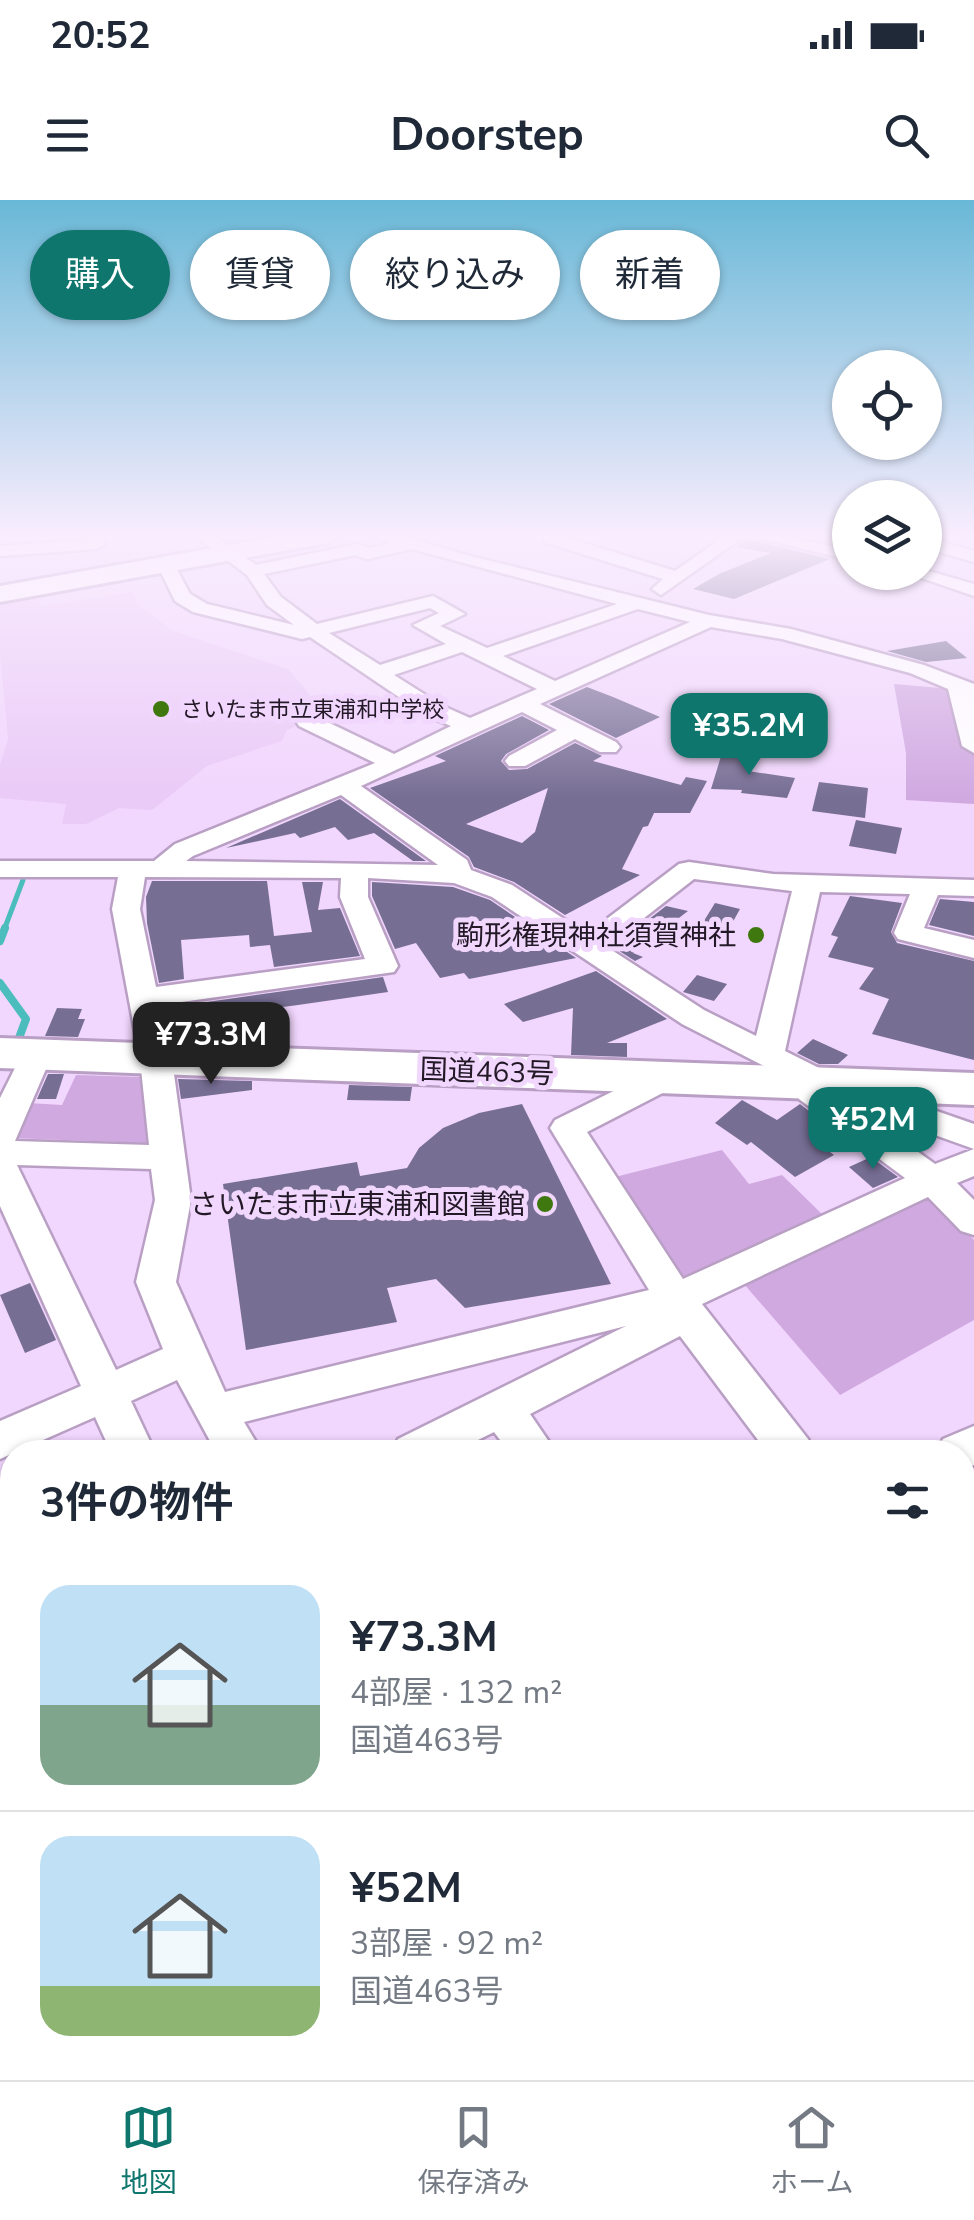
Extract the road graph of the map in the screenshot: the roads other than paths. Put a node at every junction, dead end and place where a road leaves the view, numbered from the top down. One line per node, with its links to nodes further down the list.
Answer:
1 (260, 623): 9 (street)
2 (303, 623): 9 (street)
3 (311, 623): 9 (street)
4 (322, 623): 9 (street)
5 (430, 623): 10 (street)
6 (582, 623): 11 (street)
7 (705, 623): 14 (street)
8 (720, 623): 13 (street)
9 (306, 625): 12 (street)
10 (462, 645): 11 (street); 12 (street)
11 (484, 656): 14 (street)
12 (378, 673): 17 (street)
13 (966, 688): 20 (street)
14 (556, 690): 15 (street)
15 (525, 705): 17 (street); 18 (street)
16 (307, 721): 22 (street)
17 (469, 726): 22 (street)
18 (574, 730): 19 (street); 21 (street)
19 (608, 746)
20 (974, 746)
21 (517, 761)
22 (396, 764): 23 (street)
23 (343, 785): 25 (street); 27 (street)
24 (0, 869): 25 (street)
25 (147, 869): 26 (street); 33 (street)
26 (355, 870): 27 (street); 33 (street)
27 (458, 875): 31 (street)
28 (808, 883): 29 (street); 31 (street); 36 (street)
29 (927, 887): 30 (street); 32 (street)
30 (974, 888)
31 (587, 948): 36 (street)
32 (974, 949)
33 (140, 998): 35 (street)
34 (18, 1054): 35 (highway, 国道463号); 39 (street)
35 (156, 1059): 37 (highway, 国道463号); 42 (street)
36 (796, 1073): 37 (highway, 国道463号); 38 (highway, 国道463号); 40 (street); 45 (street)
37 (668, 1077): 47 (street)
38 (974, 1090)
39 (0, 1136)
40 (974, 1137)
41 (0, 1152): 42 (street)
42 (168, 1158): 48 (street)
43 (974, 1160): 45 (street)
44 (0, 1166): 49 (street)
45 (932, 1180): 46 (street); 47 (street)
46 (974, 1222)
47 (681, 1307): 50 (street); 51 (street); 57 (street)
48 (186, 1357): 49 (street); 51 (street)
49 (105, 1394): 52 (street); 53 (street)
50 (501, 1409): 55 (street); 56 (street)
51 (214, 1412): 54 (street)
52 (2, 1440)
53 (127, 1440)
54 (232, 1440)
55 (438, 1440)
56 (525, 1440)
57 (783, 1440)

